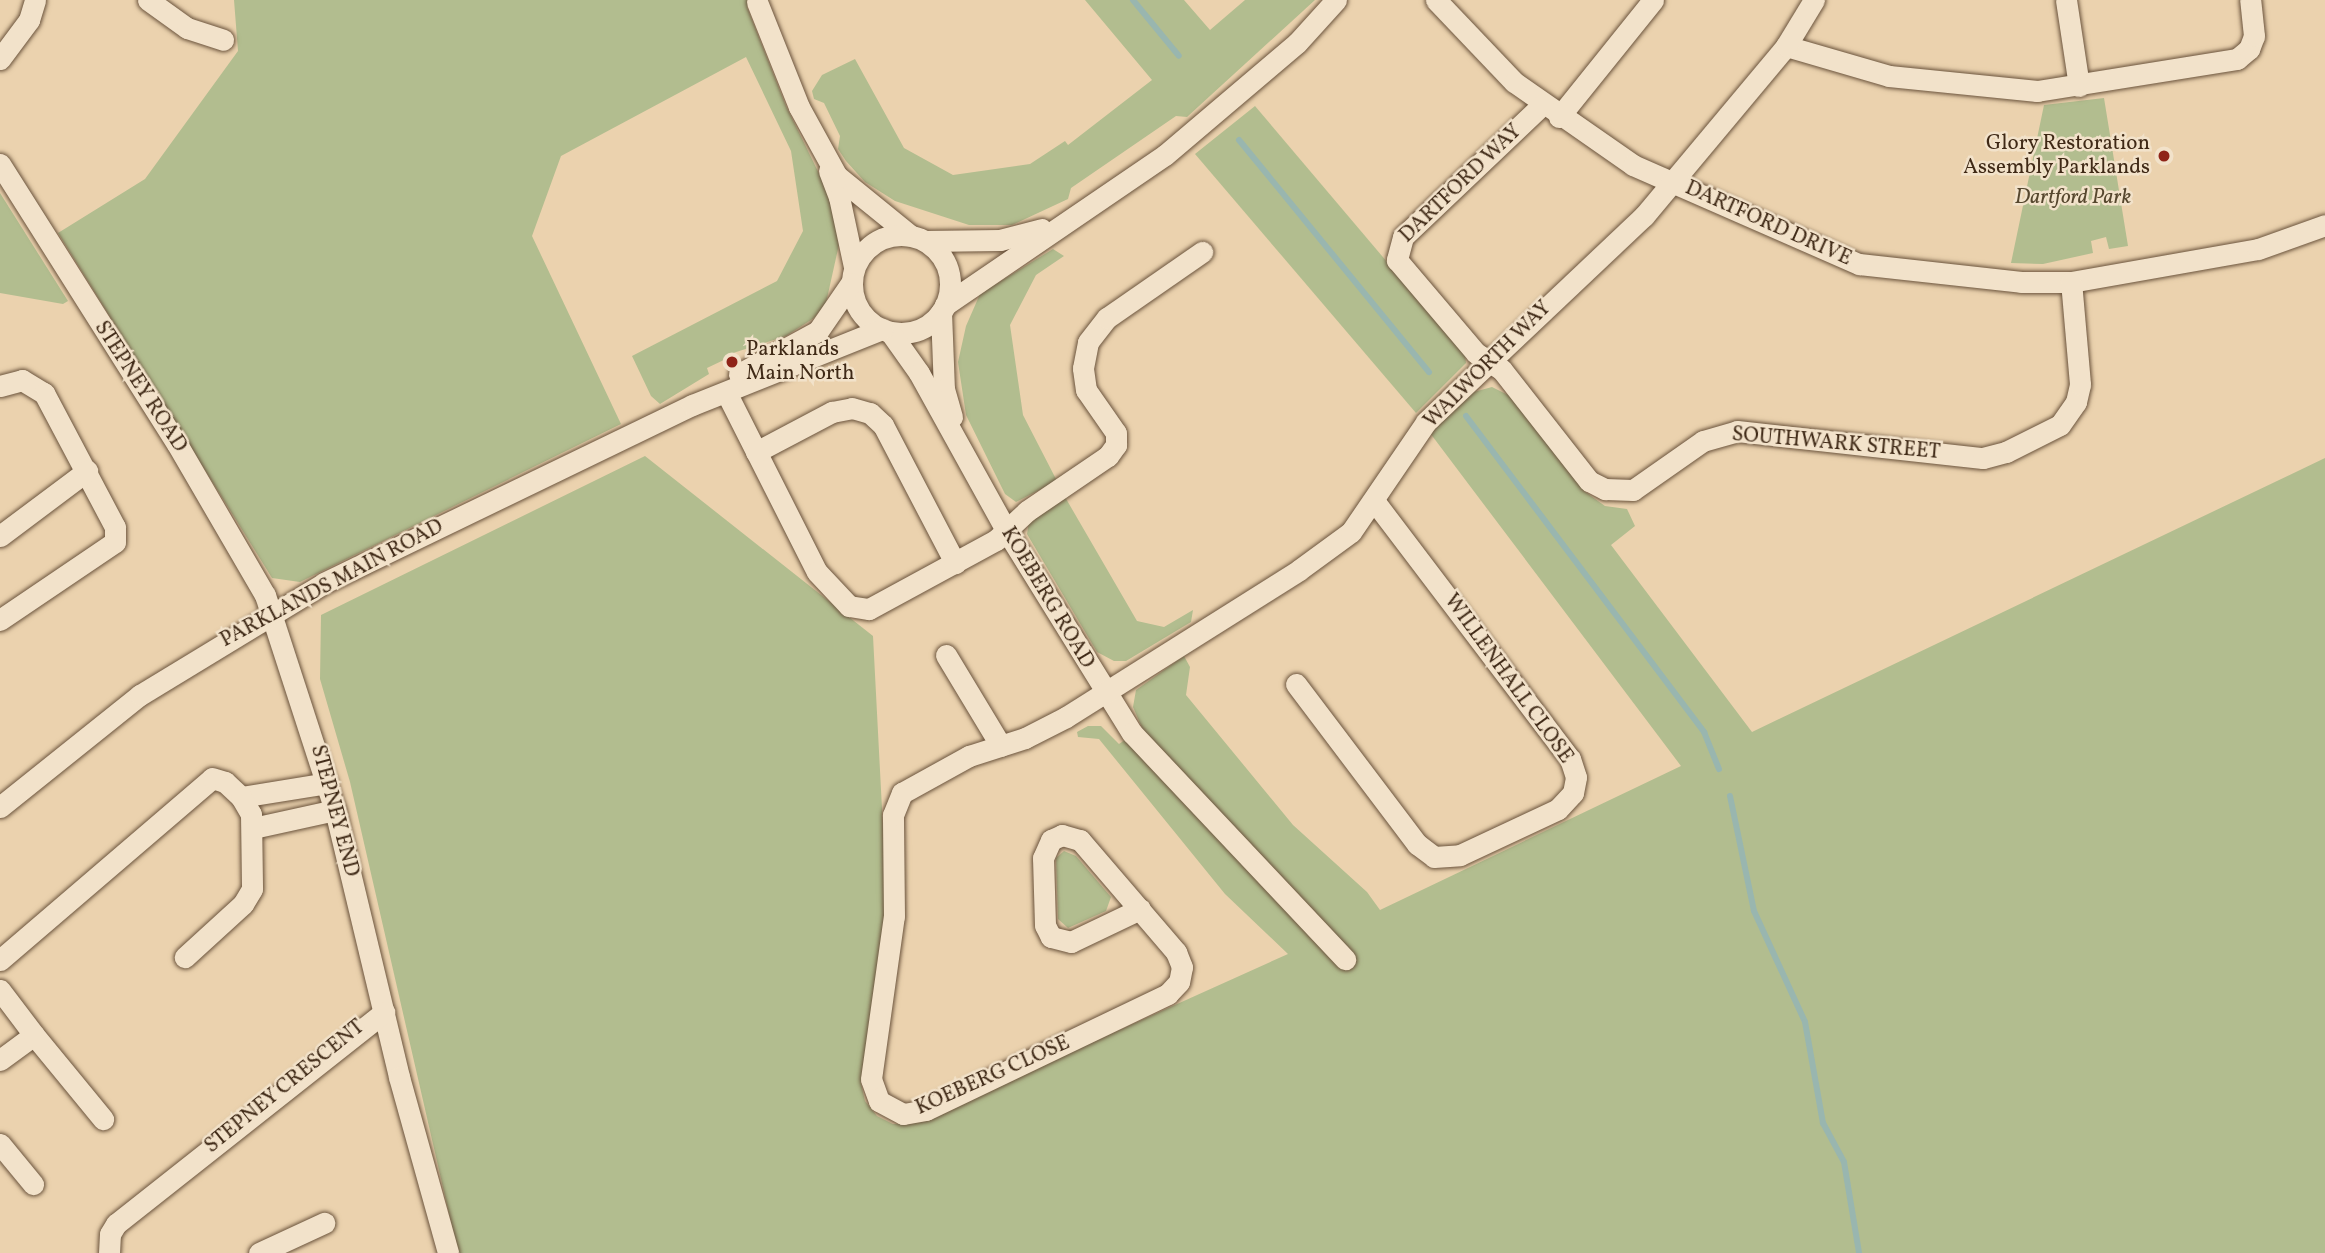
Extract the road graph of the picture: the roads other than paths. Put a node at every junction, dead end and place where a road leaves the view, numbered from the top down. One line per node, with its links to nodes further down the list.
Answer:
1 (35, 0): 12 (street)
2 (148, 0): 10 (street)
3 (1336, 0): 18 (street)
4 (1436, 0): 14 (street, DARTFORD DRIVE)
5 (1653, 0): 14 (street)
6 (1814, 0): 11 (street, WALWORTH WAY)
7 (2066, 0): 13 (street)
8 (2250, 0): 13 (street)
9 (757, 2): 15 (street)
10 (223, 40)
11 (1786, 46): 13 (street); 17 (street, WALWORTH WAY)
12 (0, 59)
13 (2079, 86)
14 (1551, 111): 17 (street, DARTFORD DRIVE); 26 (street, DARTFORD WAY)
15 (815, 137): 20 (street); 22 (street)
16 (0, 164): 37 (street, STEPNEY ROAD)
17 (1672, 182): 23 (street, DARTFORD DRIVE); 26 (street, WALWORTH WAY)
18 (1112, 192): 20 (street); 24 (street)
19 (2325, 225): 23 (street, DARTFORD DRIVE)
20 (918, 239): 22 (street); 24 (street)
21 (1202, 252): 34 (street)
22 (853, 275): 25 (street); 29 (street, PARKLANDS MAIN ROAD)
23 (2071, 282): 26 (street, SOUTHWARK STREET)
24 (943, 308): 25 (street); 31 (street, KOEBERG ROAD)
25 (886, 331): 28 (street, PARKLANDS MAIN ROAD); 31 (street, KOEBERG ROAD)
26 (1488, 361): 33 (street, WALWORTH WAY)
27 (0, 386): 32 (street)
28 (727, 394): 29 (street, PARKLANDS MAIN ROAD); 30 (street)
29 (692, 405): 37 (street, PARKLANDS MAIN ROAD)
30 (756, 452): 36 (street); 36 (street)
31 (968, 458): 34 (street, KOEBERG ROAD)
32 (87, 471): 35 (street); 38 (street)
33 (1375, 502): 40 (street, WILLENHALL CLOSE); 41 (street, WALWORTH WAY)
34 (1006, 530): 36 (street); 41 (street, KOEBERG ROAD)
35 (0, 536)
36 (955, 563)
37 (270, 614): 43 (street, STEPNEY END); 44 (street, PARKLANDS MAIN ROAD)
38 (0, 620)
39 (946, 655): 42 (street)
40 (1296, 684)
41 (1104, 694): 42 (street, KOEBERG CLOSE); 50 (street, KOEBERG ROAD)
42 (1001, 746): 48 (street, KOEBERG CLOSE)
43 (327, 783): 45 (street); 46 (street, STEPNEY END)
44 (4, 795)
45 (241, 797): 47 (street); 51 (street)
46 (335, 810): 47 (street); 53 (street, STEPNEY END)
47 (253, 828): 49 (street)
48 (1139, 909): 48 (street, KOEBERG CLOSE)
49 (185, 957)
50 (1345, 959)
51 (0, 960)
52 (0, 990): 54 (street)
53 (384, 1012): 60 (street, STEPNEY CRESCENT); 62 (street, STEPNEY CRESCENT)
54 (34, 1035): 55 (street); 56 (street)
55 (0, 1060)
56 (103, 1119)
57 (0, 1144): 58 (street)
58 (33, 1184)
59 (324, 1223): 61 (street)
60 (109, 1253)
61 (259, 1253)
62 (448, 1253)

